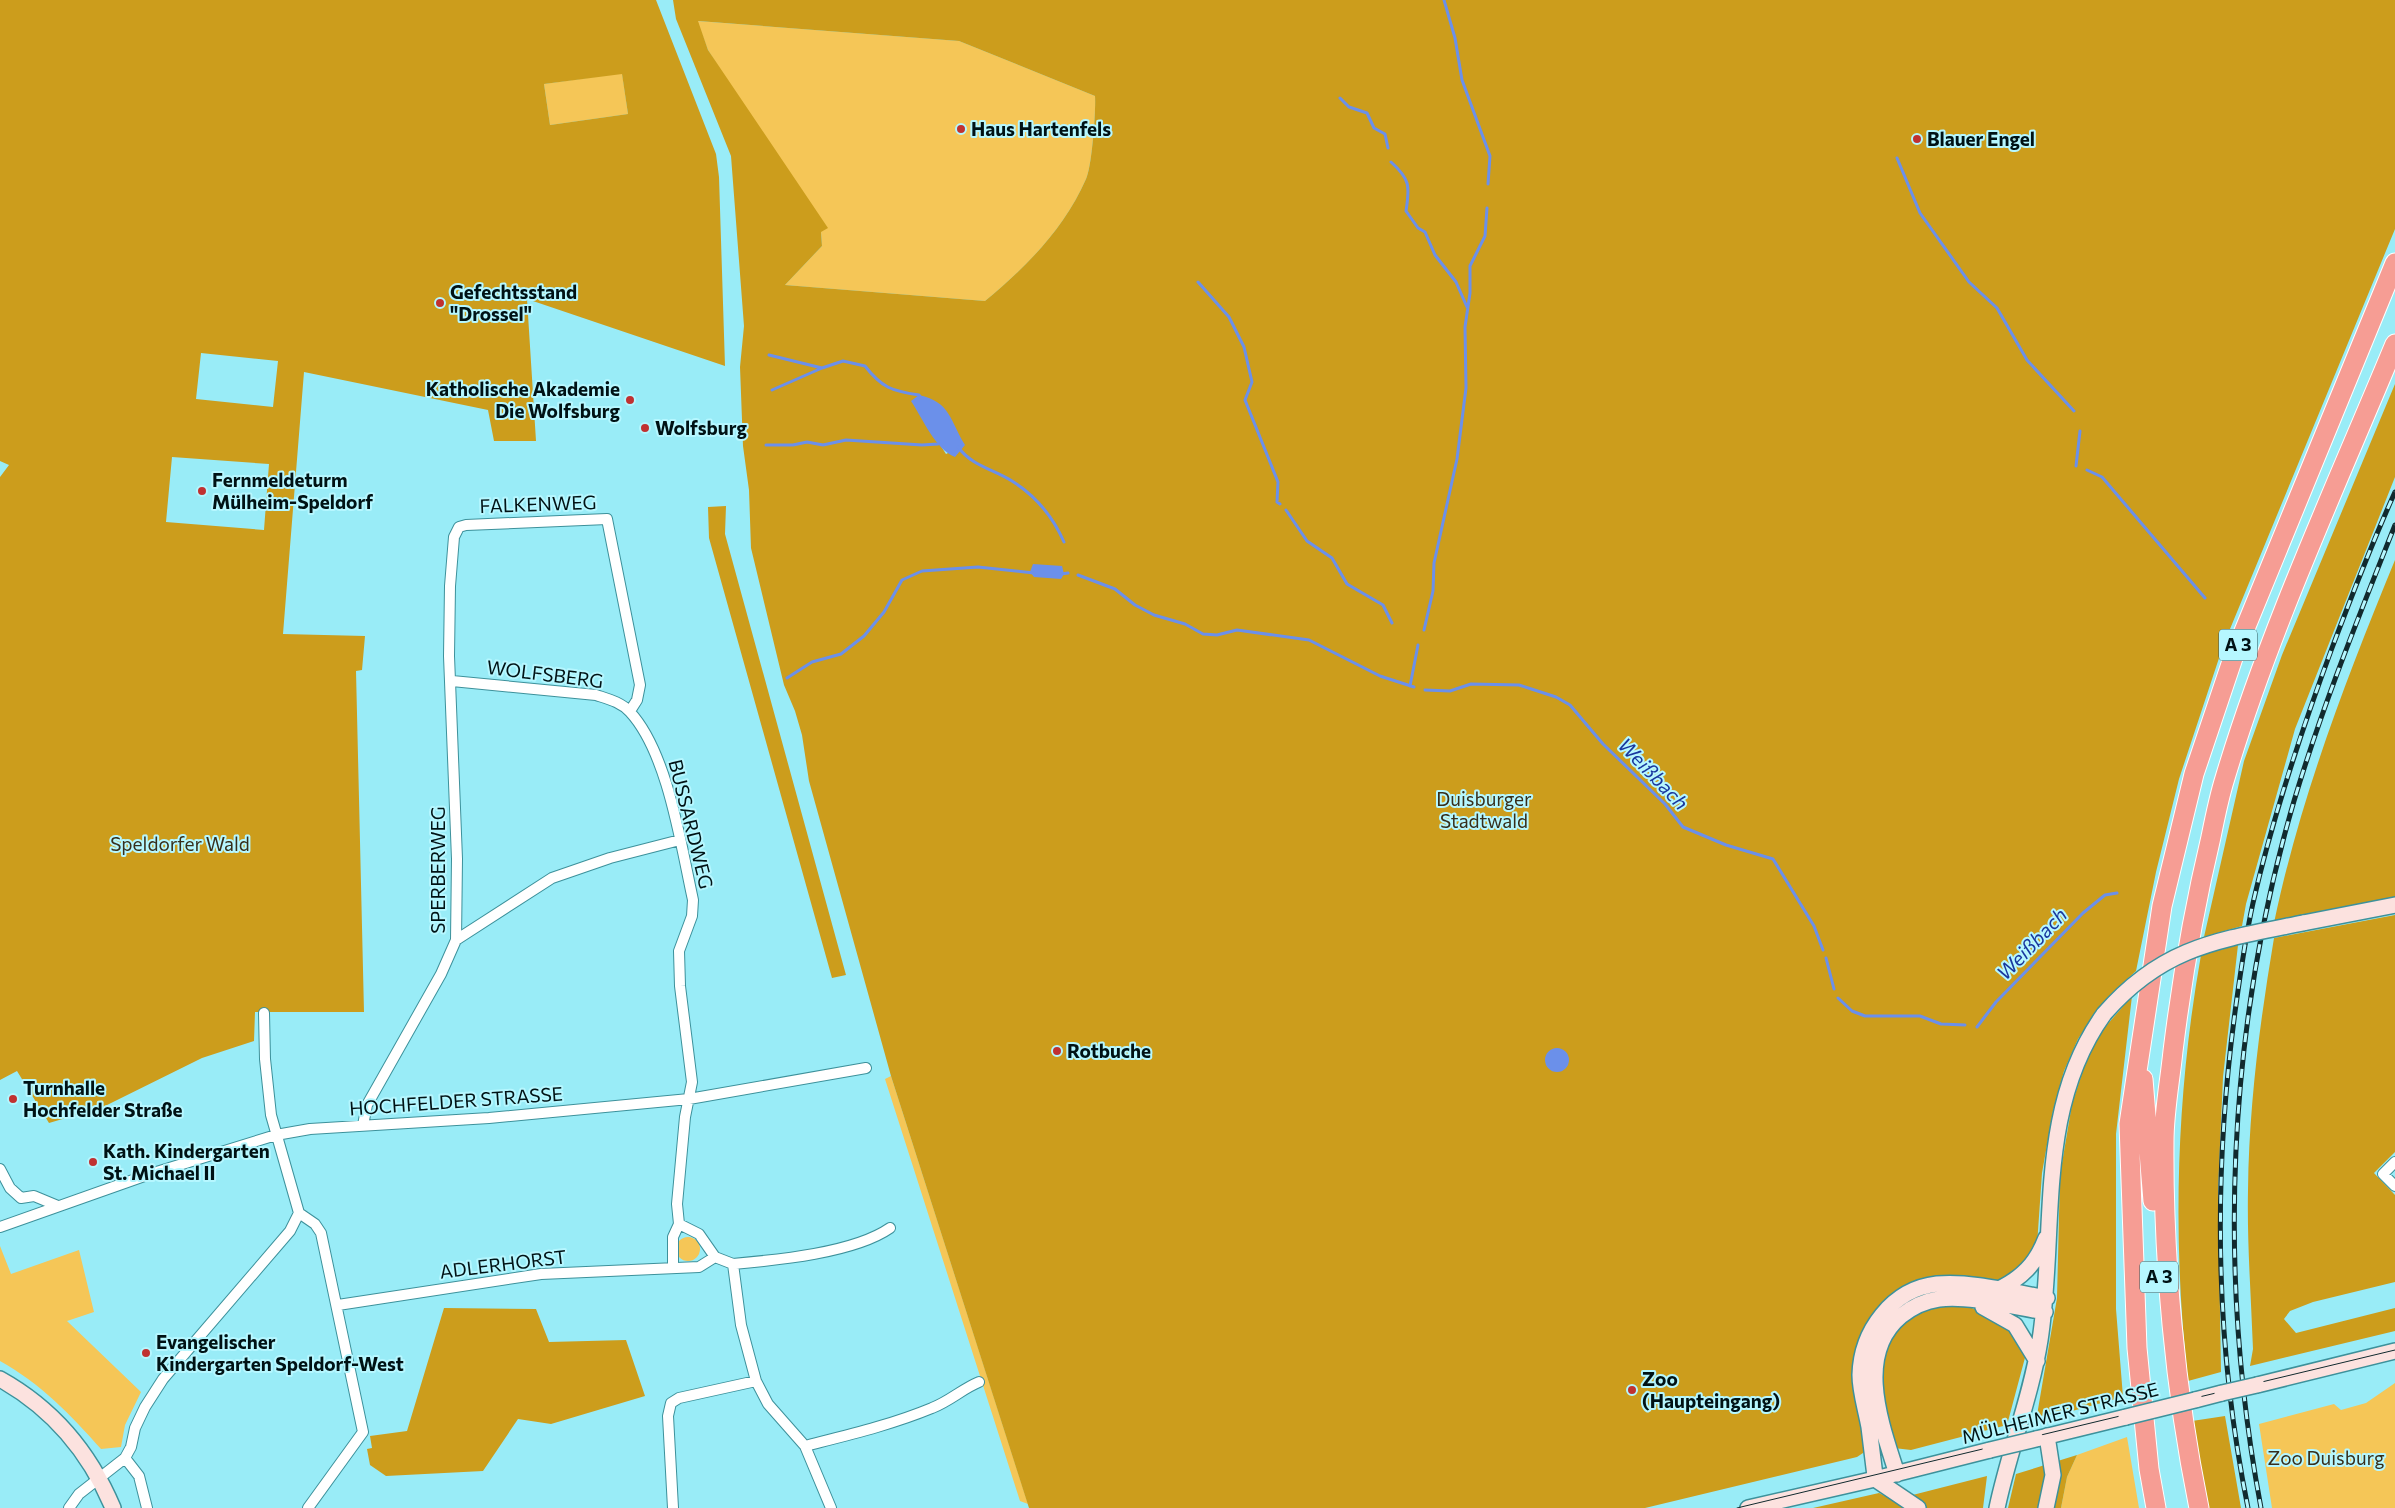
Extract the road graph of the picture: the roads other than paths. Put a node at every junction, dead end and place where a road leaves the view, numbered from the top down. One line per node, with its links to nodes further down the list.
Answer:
1 (2395, 263): 9 (highway, A 3)
2 (2395, 344): 53 (highway, A 3)
3 (452, 682): 4 (street, WOLFSBERG); 4 (street, FALKENWEG); 7 (street, SPERBERWEG)
4 (630, 712): 5 (street, BUSSARDWEG)
5 (680, 840): 7 (street); 11 (street, BUSSARDWEG)
6 (2395, 905): 22 (main road, bridge)
7 (456, 940): 12 (street, SPERBERWEG)
8 (264, 1013): 13 (street)
9 (2140, 1045): 51 (highway); 52 (highway, A 3)
10 (866, 1068): 11 (street, HOCHFELDER STRASSE)
11 (689, 1099): 12 (street, HOCHFELDER STRASSE); 19 (street, BUSSARDWEG)
12 (364, 1125): 13 (street, HOCHFELDER STRASSE)
13 (276, 1135): 17 (street, HOCHFELDER STRASSE); 18 (street)
14 (2395, 1162): 16 (street)
15 (0, 1169): 17 (street)
16 (2395, 1186)
17 (58, 1206): 20 (street, HOCHFELDER STRASSE)
18 (299, 1213): 28 (street); 37 (street)
19 (678, 1224): 23 (street); 25 (street, BUSSARDWEG)
20 (0, 1227)
21 (890, 1228): 24 (street)
22 (2048, 1232): 26 (main road); 29 (main road)
23 (715, 1257): 24 (street); 25 (street, ADLERHORST)
24 (733, 1264): 33 (street)
25 (672, 1268): 28 (street, ADLERHORST)
26 (1997, 1290): 29 (main road); 40 (main road)
27 (1968, 1300): 29 (main road); 31 (main road); 38 (main road)
28 (338, 1305): 44 (street)
29 (2046, 1305): 31 (main road)
30 (2390, 1353): 35 (main road, MÜLHEIMER STRASSE, bridge)
31 (2037, 1360): 49 (main road)
32 (0, 1379): 39 (main road)
33 (756, 1381): 36 (street); 45 (street)
34 (979, 1382): 36 (street)
35 (2042, 1437): 38 (main road, MÜLHEIMER STRASSE, bridge); 50 (main road)
36 (805, 1446): 46 (street)
37 (125, 1458): 39 (street); 43 (street)
38 (1897, 1474): 40 (main road, MÜLHEIMER STRASSE)
39 (99, 1478): 41 (street); 42 (main road)
40 (1876, 1479): 47 (main road, MÜLHEIMER STRASSE); 48 (main road)
41 (69, 1508)
42 (113, 1508)
43 (147, 1508)
44 (308, 1508)
45 (673, 1508)
46 (831, 1508)
47 (1748, 1508)
48 (1918, 1508)
49 (1997, 1508)
50 (2046, 1508)
51 (2156, 1508)
52 (2185, 1508)
53 (2199, 1508)

